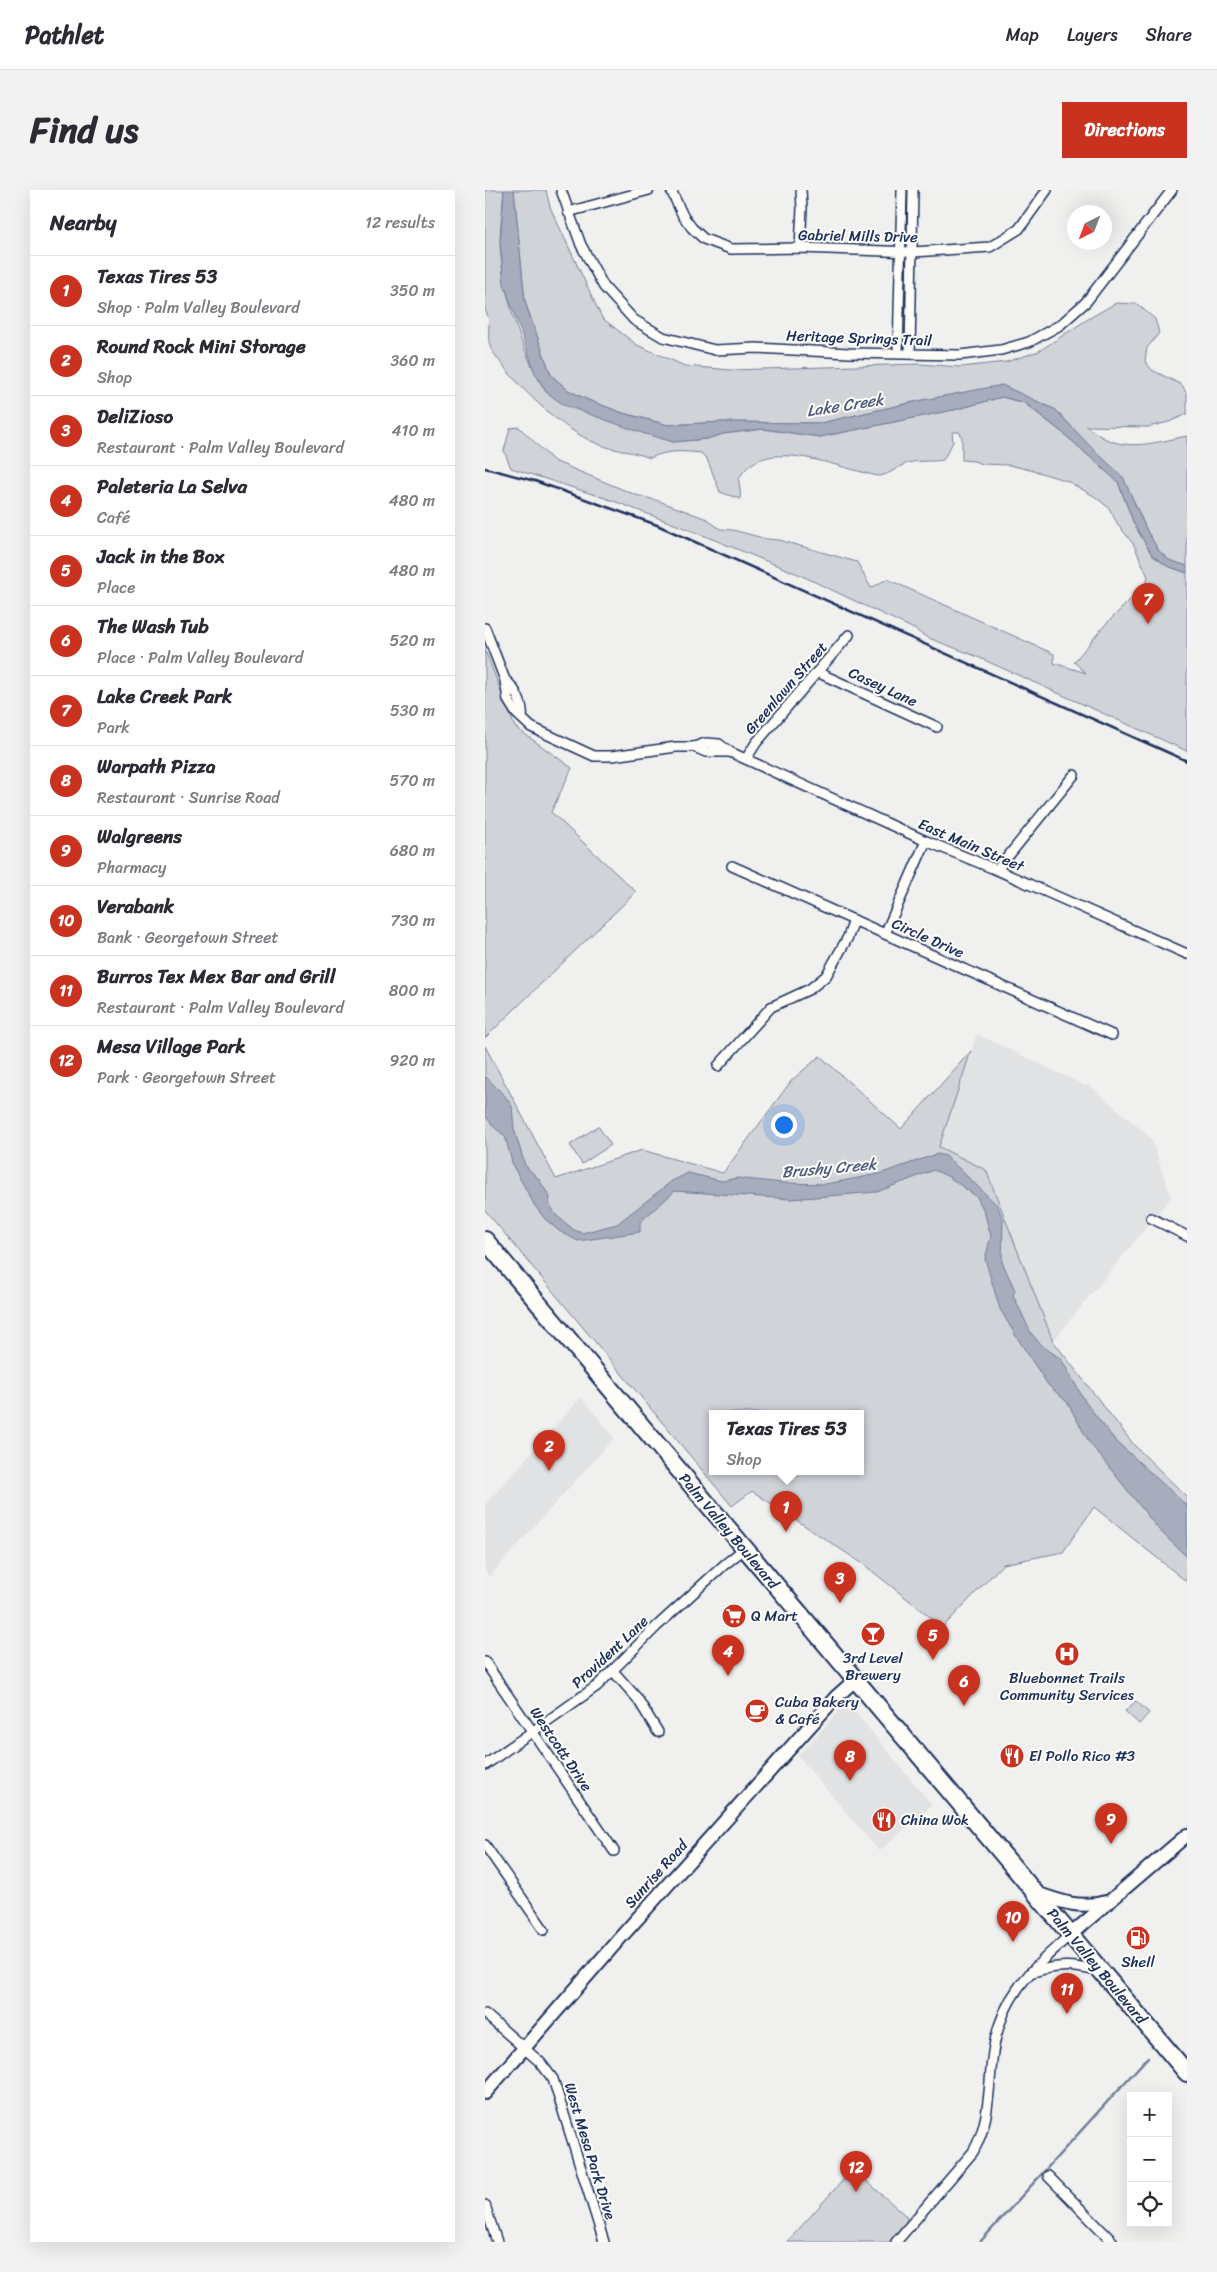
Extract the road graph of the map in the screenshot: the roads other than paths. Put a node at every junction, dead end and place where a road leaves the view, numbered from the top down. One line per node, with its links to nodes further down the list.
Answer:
1 (561, 190): 9 (street, Heritage Springs Trail)
2 (649, 190): 9 (street)
3 (671, 190): 10 (street, Gabriel Mills Drive)
4 (801, 190): 10 (street)
5 (902, 190): 11 (street)
6 (913, 190): 12 (street)
7 (1047, 190): 12 (street, Gabriel Mills Drive)
8 (1172, 190): 14 (street, Heritage Springs Trail)
9 (568, 212): 13 (street, Heritage Springs Trail)
10 (801, 248): 11 (street, Gabriel Mills Drive)
11 (902, 252): 12 (street, Gabriel Mills Drive); 13 (street)
12 (913, 252): 14 (street)
13 (899, 353): 14 (street, Heritage Springs Trail)
14 (910, 353)
15 (485, 628): 19 (street, East Main Street)
16 (849, 635): 17 (street, Greenlawn Street)
17 (817, 672): 18 (street, Casey Lane); 19 (street, Greenlawn Street)
18 (937, 727)
19 (746, 759): 21 (street, East Main Street)
20 (1074, 775): 23 (street)
21 (926, 841): 23 (street, East Main Street); 25 (street)
22 (732, 866): 24 (street, Circle Drive)
23 (997, 870): 26 (street, East Main Street)
24 (854, 920): 25 (street, Circle Drive); 28 (street)
25 (885, 934): 27 (street, Circle Drive)
26 (1187, 954)
27 (1112, 1035)
28 (718, 1066)
29 (1151, 1218): 30 (street)
30 (1187, 1236)
31 (485, 1240): 32 (highway, Palm Valley Boulevard)
32 (744, 1549): 34 (street, Provident Lane); 35 (highway, Palm Valley Boulevard)
33 (485, 1662): 36 (street, Westcott Drive)
34 (613, 1671): 36 (street, Provident Lane); 37 (street)
35 (855, 1680): 42 (highway, Palm Valley Boulevard); 49 (main road, Sunrise Road)
36 (533, 1732): 38 (street, Provident Lane); 41 (street, Westcott Drive)
37 (658, 1732)
38 (485, 1765)
39 (1187, 1835): 43 (main road)
40 (485, 1845): 44 (street)
41 (614, 1851)
42 (1033, 1892): 43 (main road); 45 (highway, Palm Valley Boulevard)
43 (1109, 1902): 45 (main road)
44 (544, 1930)
45 (1070, 1935): 46 (highway, Palm Valley Boulevard); 47 (street)
46 (1102, 1972): 47 (street); 50 (highway, Palm Valley Boulevard)
47 (1028, 1974): 56 (street)
48 (485, 2014): 49 (street, West Mesa Park Drive)
49 (525, 2049): 51 (main road, Sunrise Road); 55 (street, West Mesa Park Drive)
50 (1187, 2073)
51 (485, 2093)
52 (1049, 2176): 57 (street)
53 (485, 2205): 54 (street)
54 (497, 2242)
55 (604, 2242)
56 (896, 2242)
57 (1113, 2242)

